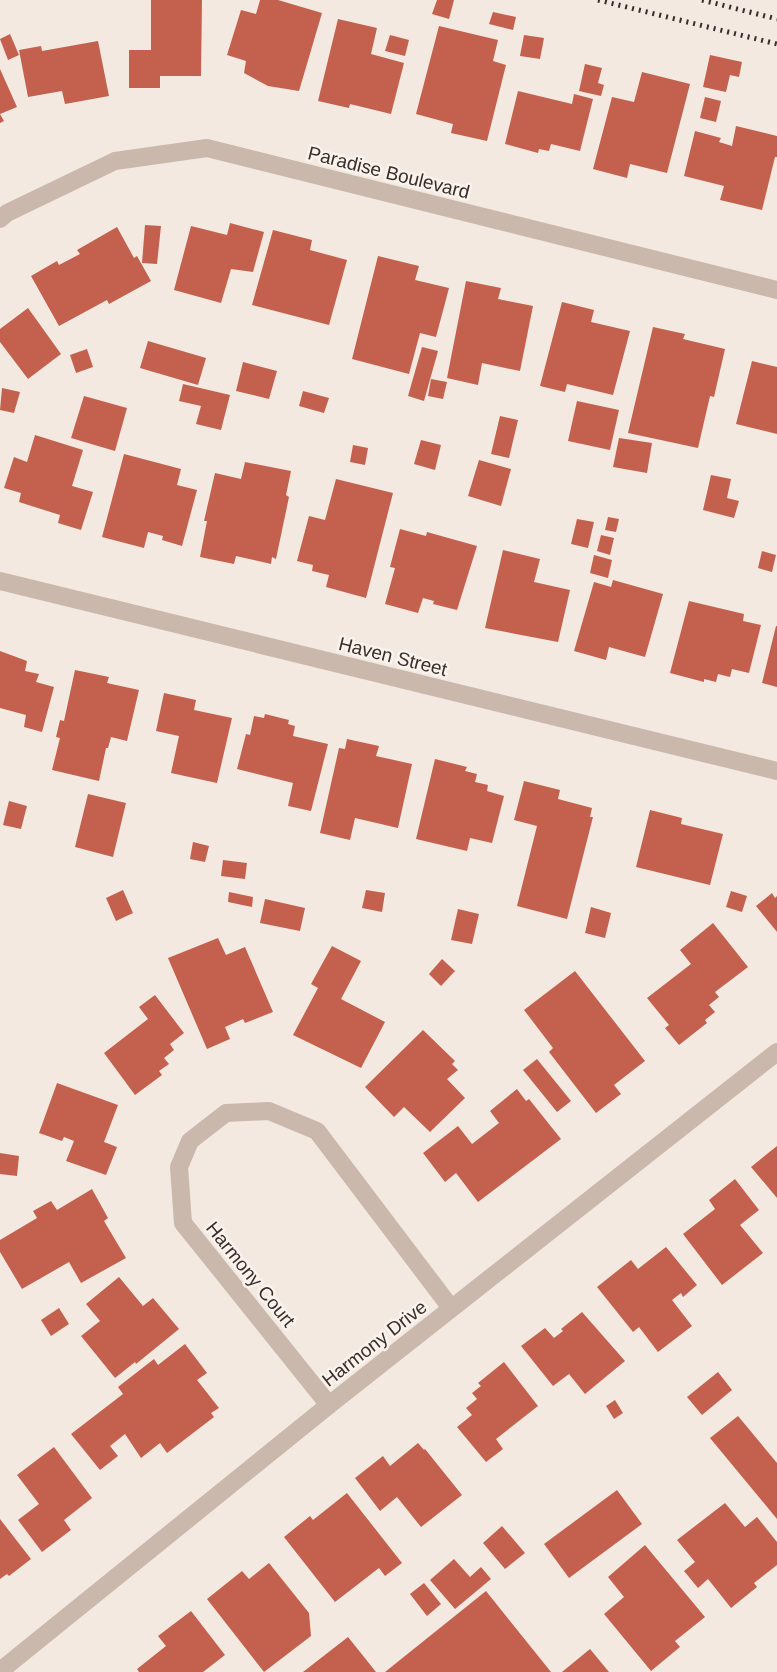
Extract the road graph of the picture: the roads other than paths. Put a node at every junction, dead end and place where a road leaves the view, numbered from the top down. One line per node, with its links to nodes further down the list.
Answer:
1 (0, 219): 2 (street, Paradise Boulevard)
2 (777, 290)
3 (0, 582): 4 (street, Haven Street)
4 (777, 771)
5 (777, 1052): 6 (street, Harmony Drive)
6 (451, 1308): 7 (street, Harmony Drive); 7 (street, Harmony Court)
7 (328, 1405): 8 (street, Harmony Drive)
8 (0, 1671)

